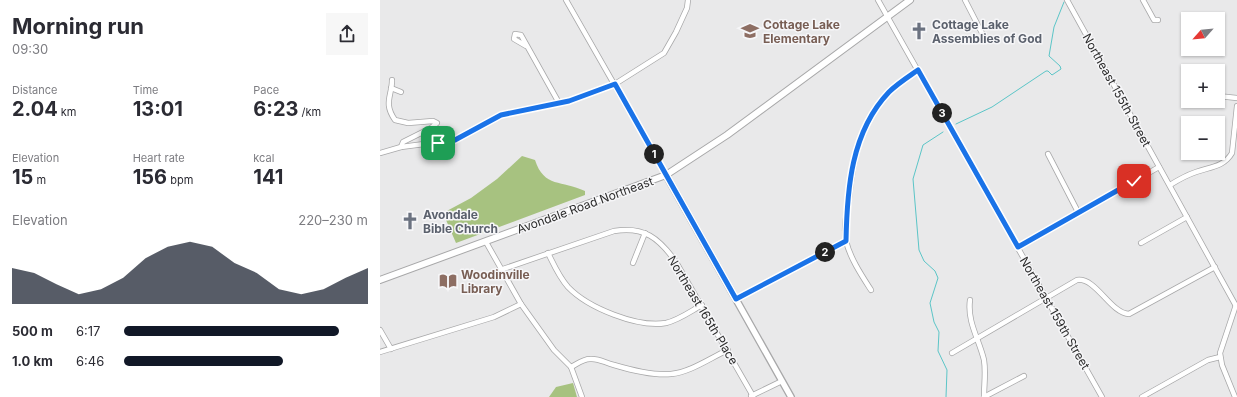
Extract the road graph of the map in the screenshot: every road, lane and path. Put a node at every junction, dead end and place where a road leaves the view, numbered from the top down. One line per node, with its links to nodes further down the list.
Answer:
1 (566, 0): 14 (street)
2 (688, 0): 14 (street)
3 (878, 0): 8 (street, Northeast 159th Street)
4 (910, 0): 8 (main road, Avondale Road Northeast)
5 (965, 0): 10 (street)
6 (1068, 0): 24 (street, Northeast 155th Street)
7 (1143, 0): 9 (street)
8 (887, 16): 12 (street, Northeast 159th Street); 25 (main road, Avondale Road Northeast)
9 (1158, 20)
10 (984, 35)
11 (526, 46): 19 (street)
12 (918, 70): 30 (street); 33 (street, Northeast 159th Street)
13 (392, 80): 15 (street)
14 (615, 84): 19 (street); 25 (street)
15 (391, 88): 16 (street); 21 (street)
16 (401, 92)
17 (1225, 97): 18 (street)
18 (1237, 98)
19 (559, 103): 21 (street)
20 (1237, 106): 26 (street)
21 (400, 147): 22 (street)
22 (380, 153)
23 (1048, 154): 27 (street)
24 (1159, 167): 26 (street, Northeast 155th Street); 27 (street)
25 (666, 175): 31 (main road, Avondale Road Northeast); 41 (street)
26 (1170, 185): 28 (street, Northeast 155th Street)
27 (1078, 212): 33 (street)
28 (1187, 217): 32 (street); 36 (street, Northeast 155th Street)
29 (645, 233): 34 (street); 35 (street); 44 (street, Northeast 165th Place)
30 (846, 241): 39 (street); 41 (street)
31 (486, 242): 37 (street); 38 (main road, Avondale Road Northeast)
32 (1142, 243)
33 (1018, 247): 40 (street, Northeast 159th Street)
34 (548, 253): 37 (street); 44 (street)
35 (633, 263)
36 (1214, 267): 40 (street); 45 (street, Northeast 155th Street)
37 (500, 270): 43 (street)
38 (380, 279)
39 (871, 290)
40 (1047, 297): 47 (street); 62 (street, Northeast 159th Street)
41 (736, 299): 55 (street)
42 (970, 300): 47 (street)
43 (520, 304): 48 (street); 53 (street)
44 (702, 305): 49 (street, Northeast 165th Place)
45 (1236, 305): 52 (street)
46 (380, 330): 48 (street)
47 (976, 339): 51 (street); 61 (street)
48 (391, 349): 50 (street)
49 (728, 350): 53 (street); 58 (street, Northeast 165th Place)
50 (380, 352)
51 (952, 353)
52 (1220, 355): 57 (street); 63 (street)
53 (571, 367): 59 (street)
54 (1024, 376): 61 (street)
55 (782, 381): 58 (street); 60 (street)
56 (1237, 384): 57 (street)
57 (1231, 387): 64 (street)
58 (751, 396)
59 (582, 397)
60 (791, 397)
61 (984, 397)
62 (1102, 397)
63 (1142, 397)
64 (1235, 397)

